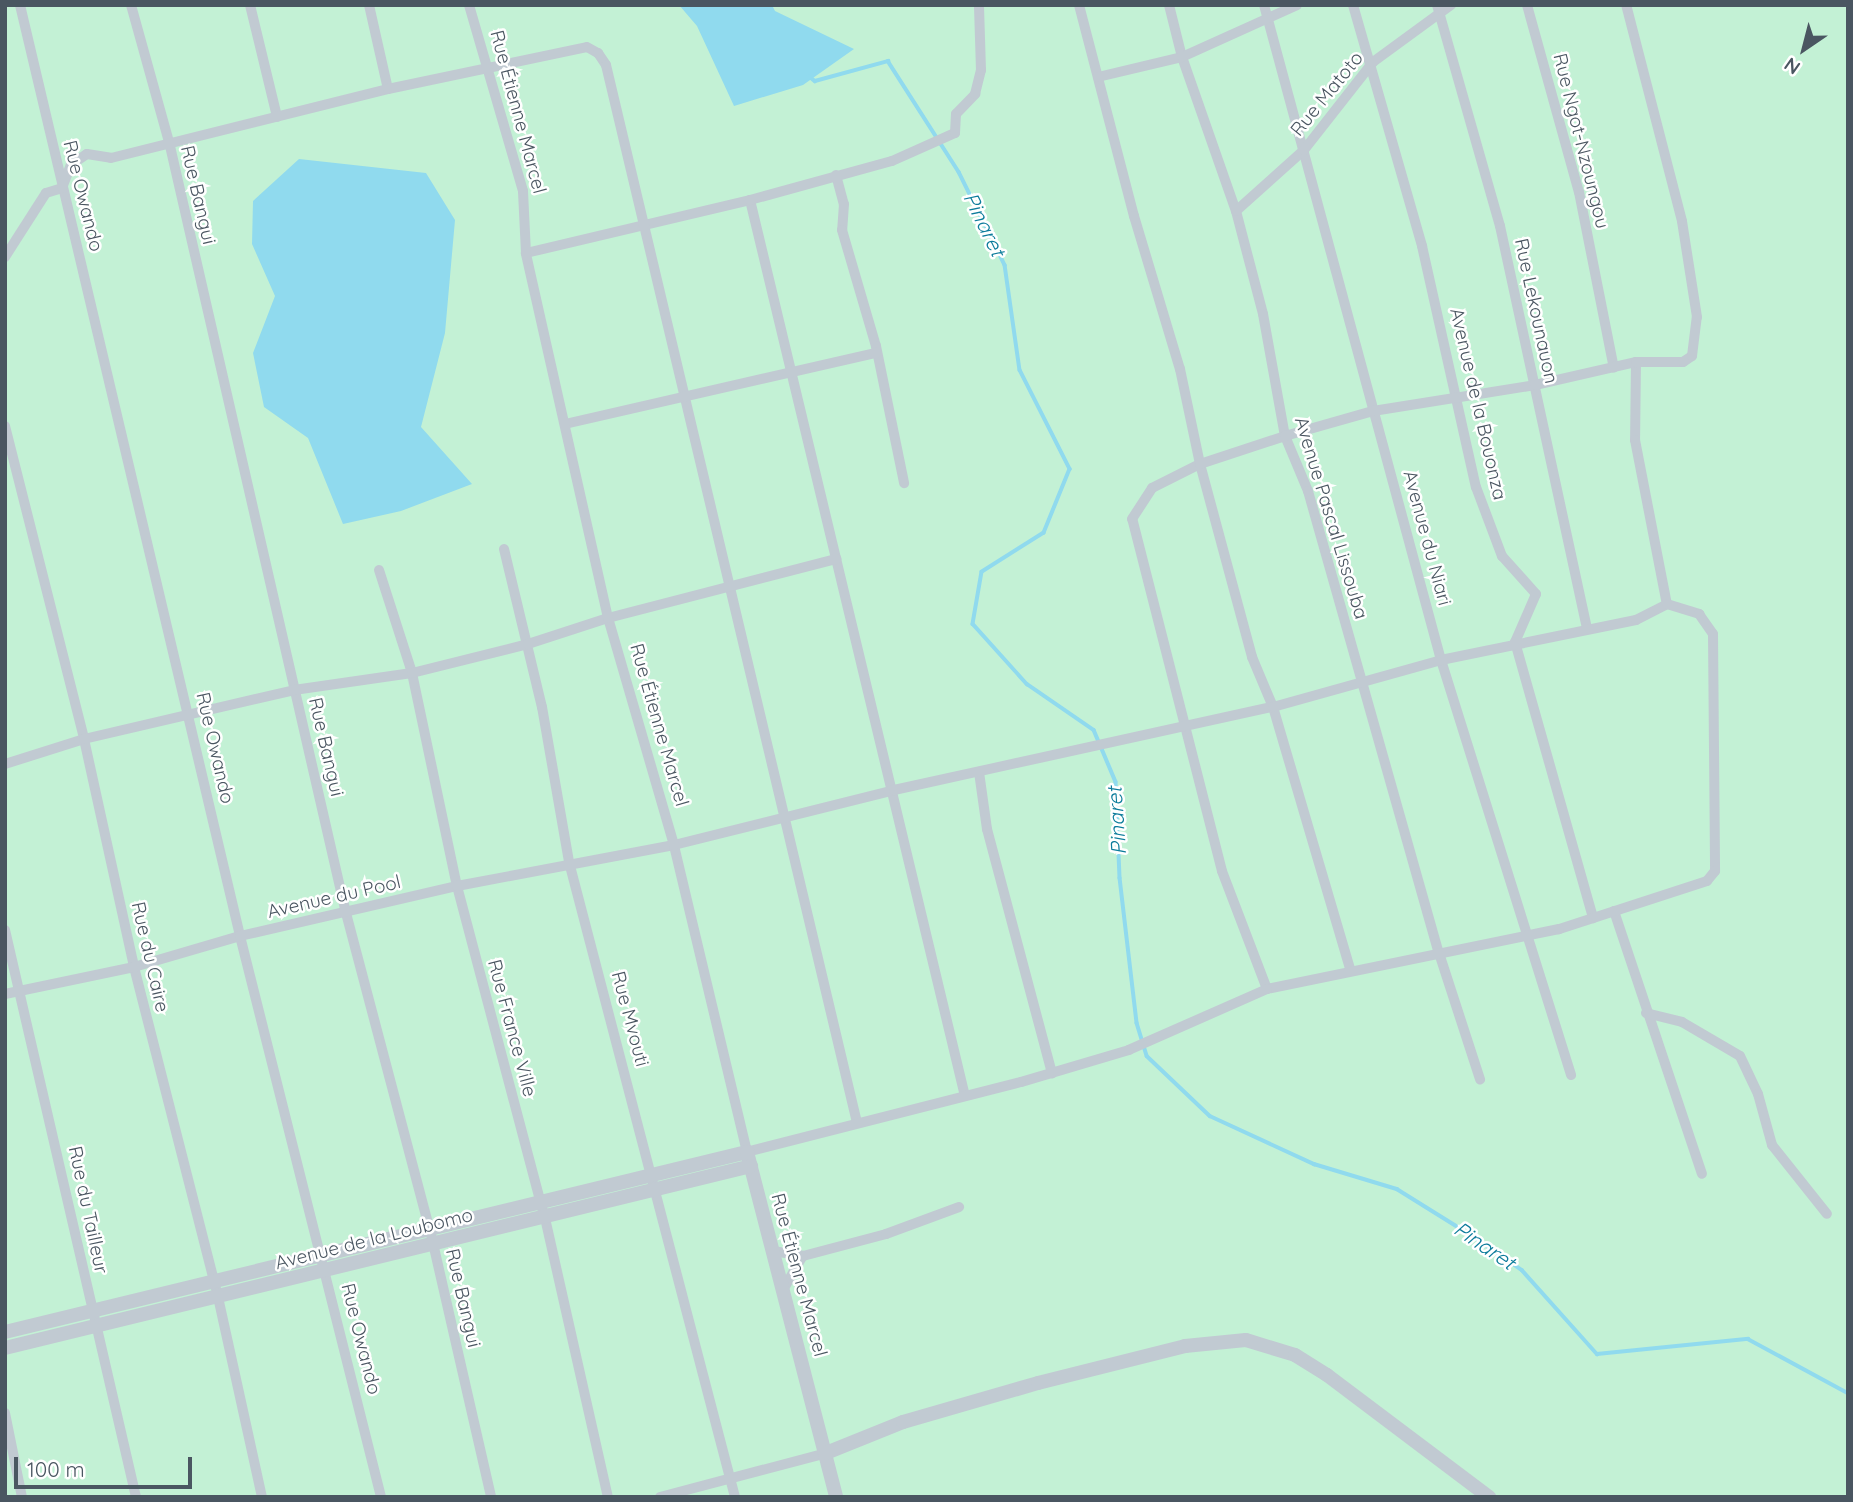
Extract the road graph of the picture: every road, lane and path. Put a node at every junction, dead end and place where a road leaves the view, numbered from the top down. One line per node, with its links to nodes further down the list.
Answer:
1 (20, 5): 25 (street, Rue Owando)
2 (131, 5): 22 (street, Rue Bangui)
3 (250, 5): 21 (street)
4 (369, 5): 20 (street)
5 (469, 5): 18 (street, Rue Étienne Marcel)
6 (979, 5): 24 (street)
7 (1079, 5): 19 (street)
8 (1169, 5): 16 (street, Avenue Pascal Lissouba)
9 (1297, 5): 15 (street)
10 (1353, 5): 17 (street, Avenue de la Bouonza)
11 (1451, 5): 14 (street, Rue Matoto)
12 (1527, 5): 33 (street, Rue Ngot-Nzoungou)
13 (1626, 5): 32 (street)
14 (1438, 9): 17 (street, Rue Matoto); 35 (street, Rue Lekounauon)
15 (1266, 11): 16 (street); 23 (street, Avenue du Niari)
16 (1182, 57): 19 (street); 27 (street, Avenue Pascal Lissouba)
17 (1373, 62): 23 (street, Rue Matoto); 37 (street, Avenue de la Bouonza)
18 (485, 71): 20 (street); 28 (street); 29 (street, Rue Étienne Marcel)
19 (1098, 77): 42 (street)
20 (388, 89): 21 (street)
21 (276, 117): 22 (street)
22 (170, 146): 25 (street); 56 (street, Rue Bangui)
23 (1304, 150): 27 (street, Rue Matoto); 38 (street, Avenue du Niari)
24 (836, 175): 26 (street); 31 (street)
25 (62, 188): 30 (street); 58 (street, Rue Owando)
26 (750, 200): 28 (street); 34 (street)
27 (1236, 211): 41 (street, Avenue Pascal Lissouba)
28 (643, 222): 29 (street); 36 (street)
29 (526, 253): 39 (street, Rue Étienne Marcel)
30 (5, 257)
31 (876, 353): 34 (street); 43 (street)
32 (1636, 362): 33 (street); 48 (street)
33 (1614, 368): 35 (street)
34 (790, 371): 36 (street); 45 (street)
35 (1535, 385): 37 (street); 50 (street, Rue Lekounauon)
36 (681, 394): 39 (street); 47 (street)
37 (1455, 397): 38 (street); 51 (street, Avenue de la Bouonza)
38 (1373, 411): 41 (street); 53 (street, Avenue du Niari)
39 (565, 424): 49 (street, Rue Étienne Marcel)
40 (5, 426): 60 (street, Rue du Caire)
41 (1285, 436): 42 (street); 55 (street, Avenue Pascal Lissouba)
42 (1200, 464): 57 (street); 59 (street)
43 (904, 483)
44 (504, 549): 52 (street, Rue Mvouti)
45 (836, 559): 47 (street); 63 (street)
46 (379, 570): 54 (street, Rue France Ville)
47 (728, 587): 49 (street); 64 (street)
48 (1667, 604): 50 (street, Avenue du Pool); 68 (street)
49 (608, 618): 52 (street); 65 (street, Rue Étienne Marcel)
50 (1587, 629): 51 (street, Avenue du Pool)
51 (1515, 642): 53 (street, Avenue du Pool); 70 (street)
52 (528, 644): 54 (street); 66 (street, Rue Mvouti)
53 (1441, 660): 55 (street, Avenue du Pool); 73 (street, Avenue du Niari)
54 (412, 673): 56 (street); 67 (street, Rue France Ville)
55 (1360, 681): 57 (street, Avenue du Pool); 74 (street, Avenue Pascal Lissouba)
56 (295, 690): 58 (street); 69 (street, Rue Bangui)
57 (1273, 707): 59 (street, Avenue du Pool); 76 (street)
58 (189, 715): 60 (street); 72 (street, Rue Owando)
59 (1185, 727): 62 (street, Avenue du Pool); 77 (street)
60 (84, 739): 61 (street); 75 (street, Rue du Caire)
61 (5, 764)
62 (979, 772): 63 (street, Avenue du Pool); 81 (street)
63 (894, 790): 64 (street, Avenue du Pool); 84 (street)
64 (785, 819): 65 (street, Avenue du Pool); 85 (street)
65 (674, 845): 66 (street, Avenue du Pool); 86 (street, Rue Étienne Marcel)
66 (569, 862): 67 (street, Avenue du Pool); 88 (street, Rue Mvouti)
67 (457, 886): 69 (street, Avenue du Pool); 90 (street, Rue France Ville)
68 (1614, 911): 70 (street); 80 (street)
69 (346, 913): 72 (street, Avenue du Pool); 92 (street, Rue Bangui)
70 (1593, 918): 73 (street)
71 (5, 930): 78 (street, Rue du Tailleur)
72 (240, 936): 75 (street, Avenue du Pool); 94 (street, Rue Owando)
73 (1526, 937): 74 (street); 82 (street, Avenue du Niari)
74 (1439, 953): 76 (street); 83 (street, Avenue Pascal Lissouba)
75 (134, 967): 78 (street, Avenue du Pool); 97 (street, Rue du Caire)
76 (1350, 969): 77 (street)
77 (1266, 989): 81 (street)
78 (19, 991): 79 (street, Avenue du Pool); 100 (street, Rue du Tailleur)
79 (5, 994)
80 (1646, 1013): 87 (street); 91 (street)
81 (1052, 1073): 84 (street)
82 (1571, 1075)
83 (1480, 1079)
84 (965, 1096): 85 (street)
85 (857, 1123): 86 (street)
86 (749, 1159): 88 (street, Avenue de la Loubomo); 93 (street, Rue Étienne Marcel)
87 (1702, 1174)
88 (653, 1182): 90 (street, Avenue de la Loubomo); 106 (street, Rue Mvouti)
89 (959, 1206): 95 (street)
90 (543, 1211): 92 (street, Avenue de la Loubomo); 112 (street, Rue France Ville)
91 (1827, 1214)
92 (432, 1237): 94 (street, Avenue de la Loubomo); 96 (street, Avenue de la Loubomo); 111 (street, Rue Bangui)
93 (773, 1251): 95 (street); 98 (street, Rue Étienne Marcel)
94 (321, 1255): 96 (street, Rue Owando); 97 (street, Avenue de la Loubomo)
95 (803, 1256): 98 (street)
96 (326, 1271): 99 (street, Avenue de la Loubomo); 110 (street, Rue Owando)
97 (214, 1281): 99 (street, Rue du Caire); 100 (street, Avenue de la Loubomo)
98 (783, 1290): 105 (street, Rue Étienne Marcel)
99 (218, 1297): 101 (street, Avenue de la Loubomo); 109 (street, Rue du Caire)
100 (93, 1310): 101 (street, Rue du Tailleur); 102 (street, Avenue de la Loubomo)
101 (97, 1326): 103 (street, Avenue de la Loubomo); 108 (street, Rue du Tailleur)
102 (5, 1332)
103 (5, 1348)
104 (5, 1413): 107 (street)
105 (826, 1453): 106 (street); 115 (street, Rue Étienne Marcel); 116 (street)
106 (731, 1479): 113 (street); 114 (street, Rue Mvouti)
107 (22, 1497)
108 (136, 1497)
109 (262, 1497)
110 (381, 1497)
111 (491, 1497)
112 (608, 1497)
113 (660, 1497)
114 (735, 1497)
115 (836, 1497)
116 (1489, 1497)

